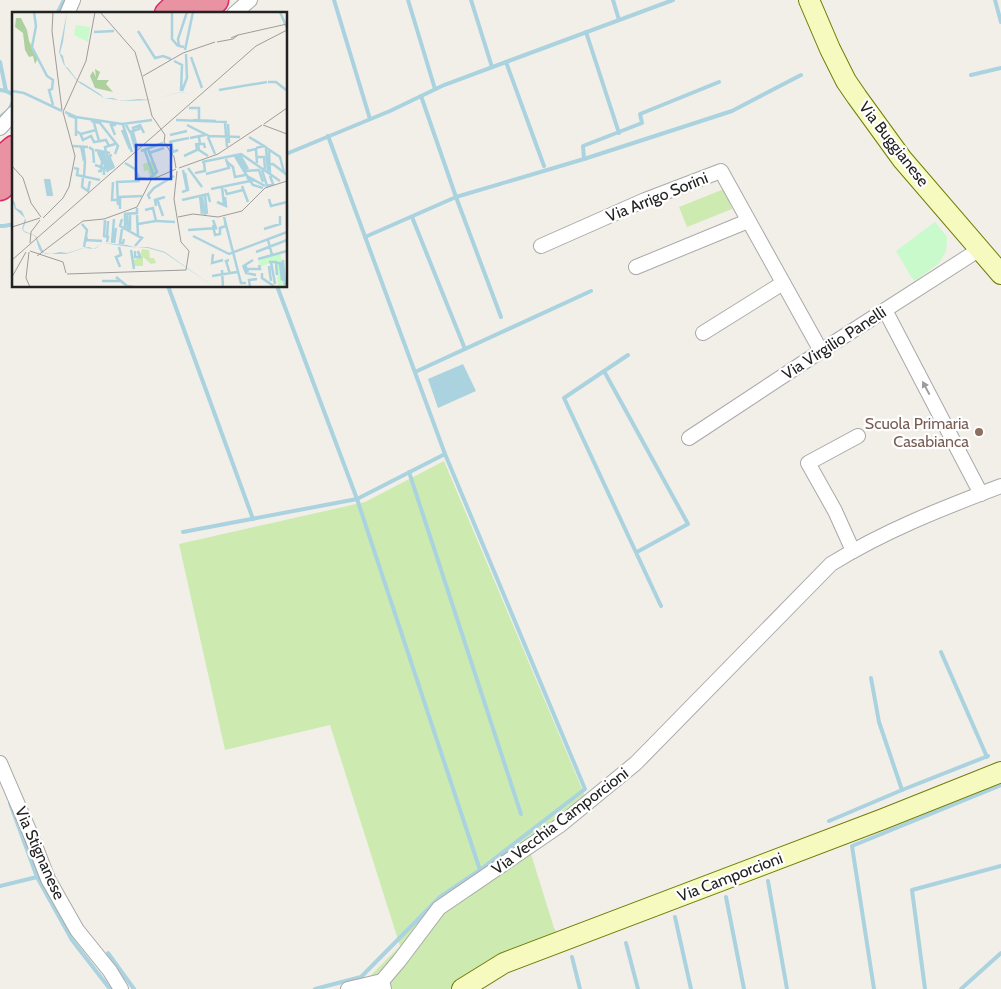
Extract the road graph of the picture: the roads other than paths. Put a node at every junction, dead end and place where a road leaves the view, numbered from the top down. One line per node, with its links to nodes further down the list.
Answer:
1 (74, 0): 6 (street)
2 (183, 0): 7 (highway)
3 (215, 0): 8 (highway)
4 (250, 0): 9 (street)
5 (809, 0): 18 (main road, Via Buggianese)
6 (68, 12)
7 (170, 12)
8 (201, 12)
9 (236, 12)
10 (12, 115): 11 (street)
11 (0, 128)
12 (12, 151): 13 (highway)
13 (0, 161)
14 (12, 177): 15 (highway)
15 (0, 187)
16 (748, 221): 17 (street, Via Arrigo Sorini); 19 (street); 21 (street, Via Arrigo Sorini)
17 (541, 246)
18 (980, 249): 20 (main road, Via Buggianese); 22 (street, Via Virgilio Panelli)
19 (636, 267)
20 (1001, 274)
21 (783, 283): 23 (street); 24 (street, Via Arrigo Sorini)
22 (885, 310): 24 (street, Via Virgilio Panelli); 28 (street, one-way to 22)
23 (703, 333)
24 (821, 351): 26 (street, Via Virgilio Panelli)
25 (858, 436): 29 (street)
26 (689, 438)
27 (1001, 486): 28 (street, Via Vecchia Camporcioni)
28 (981, 494): 29 (street, Via Vecchia Camporcioni)
29 (853, 550): 32 (street, Via Vecchia Camporcioni)
30 (0, 763): 33 (street, Via Stignanese)
31 (1001, 772): 35 (main road, Via Camporcioni)
32 (383, 985): 34 (street)
33 (121, 989)
34 (348, 989)
35 (462, 989)

